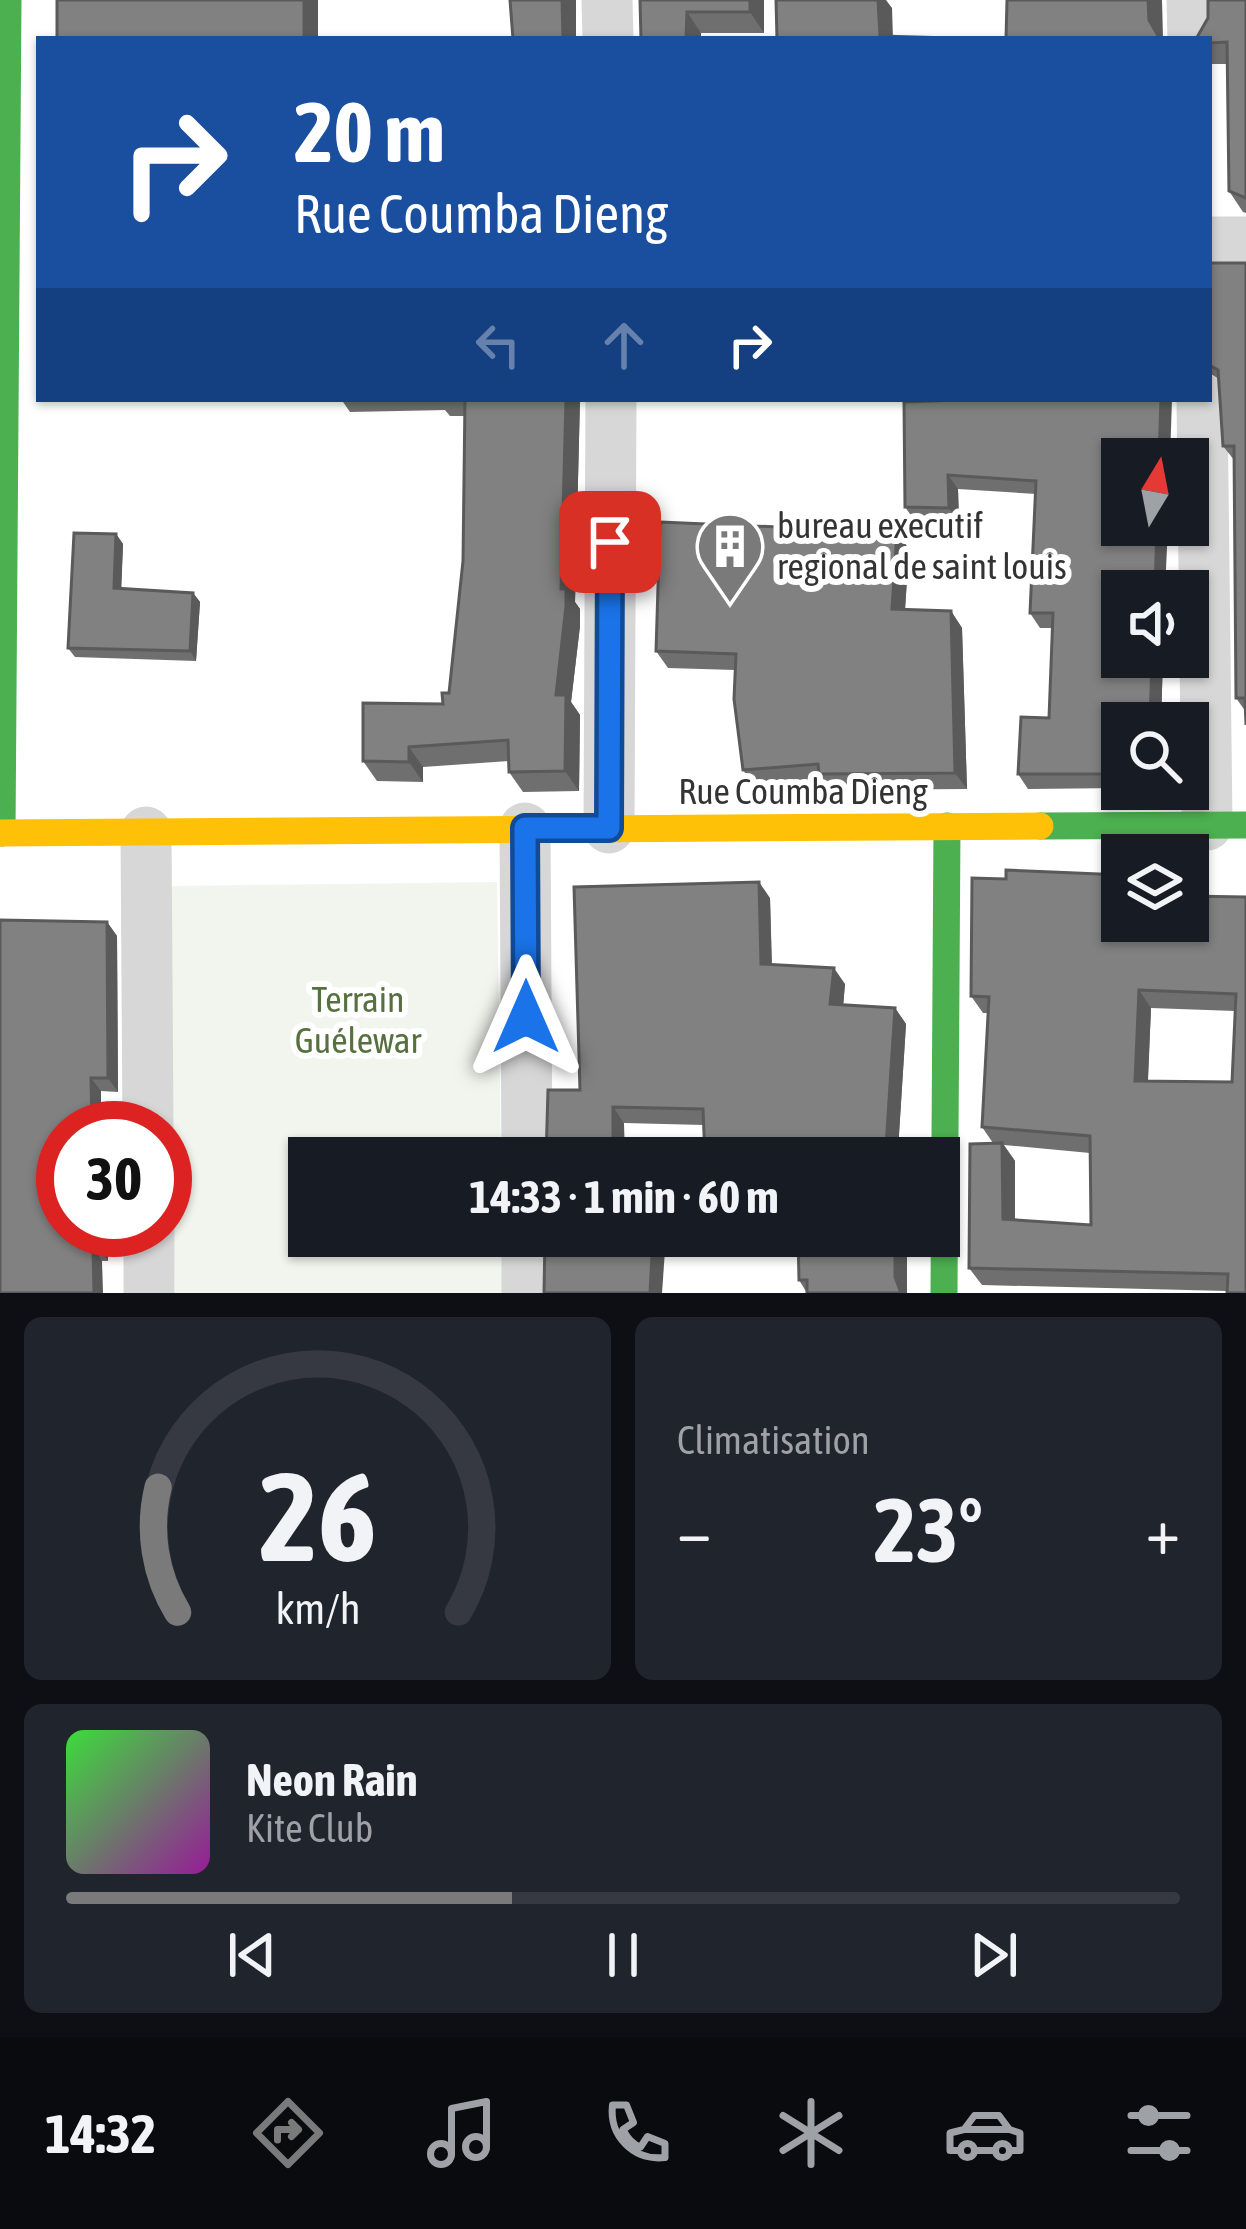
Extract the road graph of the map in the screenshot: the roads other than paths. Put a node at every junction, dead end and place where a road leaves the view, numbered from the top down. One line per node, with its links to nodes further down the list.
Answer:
1 (8, 0): 8 (street)
2 (607, 0): 4 (street)
3 (1192, 0): 5 (street)
4 (608, 36)
5 (1193, 36)
6 (1212, 242): 7 (street)
7 (1246, 242)
8 (16, 248): 15 (street)
9 (611, 402): 14 (street)
10 (1202, 402): 11 (street)
11 (1227, 825): 12 (street, Rue Coumba Dieng)
12 (947, 826): 14 (street, Rue Coumba Dieng); 23 (street)
13 (525, 828): 14 (street, Rue Coumba Dieng); 16 (street, Rue Coumba Dieng); 18 (street)
14 (609, 828)
15 (1, 832): 16 (street, Rue Coumba Dieng)
16 (146, 832): 17 (street)
17 (148, 1101)
18 (527, 1137)
19 (149, 1257): 21 (street)
20 (527, 1257): 22 (street)
21 (149, 1293)
22 (527, 1293)
23 (944, 1293)

